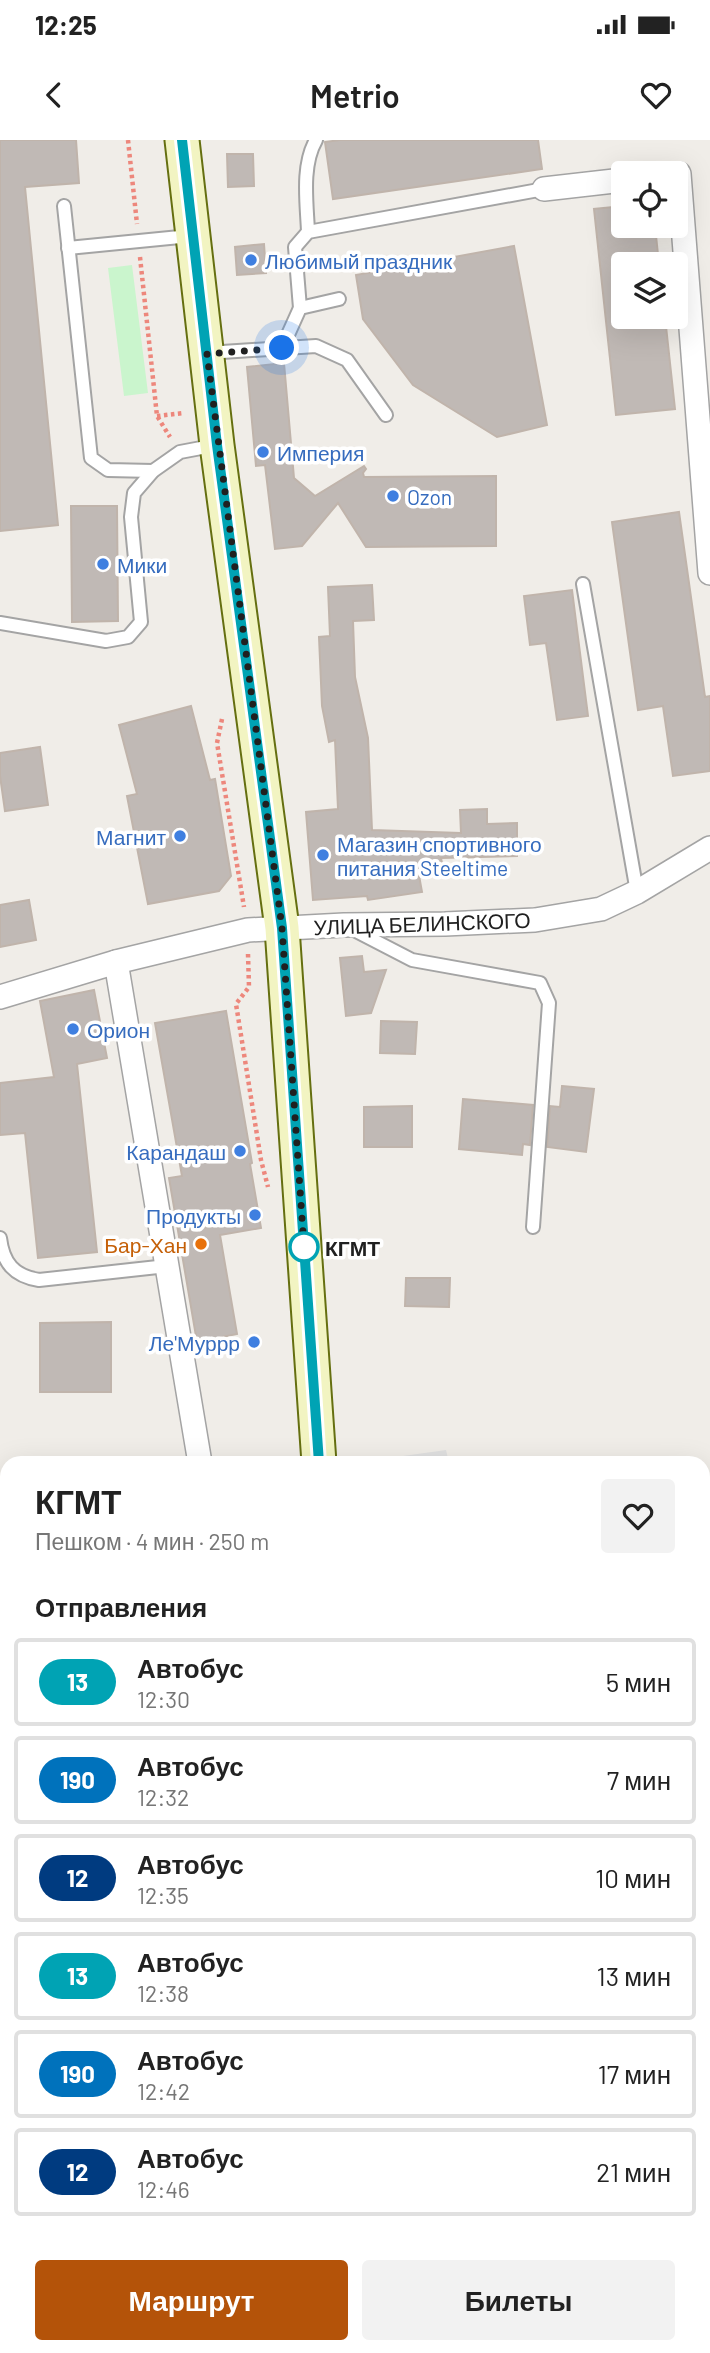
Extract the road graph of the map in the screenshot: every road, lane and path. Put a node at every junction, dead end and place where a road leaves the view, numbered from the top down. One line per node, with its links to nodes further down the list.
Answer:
1 (128, 140): 10 (path)
2 (182, 140): 8 (main road)
3 (316, 140): 7 (lane)
4 (611, 181): 5 (street)
5 (544, 189): 7 (lane)
6 (64, 206): 11 (lane)
7 (308, 232): 13 (lane)
8 (194, 236): 10 (lane); 15 (main road)
9 (684, 238): 20 (street)
10 (139, 241): 11 (lane); 18 (path)
11 (68, 248): 19 (lane)
12 (340, 299): 13 (lane)
13 (300, 308): 14 (lane)
14 (282, 348): 15 (lane); 16 (lane)
15 (207, 354): 17 (main road)
16 (386, 415)
17 (217, 445): 18 (lane); 27 (main road)
18 (180, 452): 19 (lane)
19 (153, 471): 22 (lane)
20 (710, 573)
21 (583, 584): 25 (lane)
22 (0, 623)
23 (225, 708): 28 (path)
24 (710, 848): 25 (street, УЛИЦА БЕЛИНСКОГО)
25 (637, 892): 26 (street, УЛИЦА БЕЛИНСКОГО)
26 (344, 925): 27 (street, УЛИЦА БЕЛИНСКОГО); 32 (lane)
27 (282, 928): 28 (street, УЛИЦА БЕЛИНСКОГО); 36 (main road)
28 (248, 930): 29 (street, УЛИЦА БЕЛИНСКОГО); 31 (path)
29 (116, 962): 30 (street, УЛИЦА БЕЛИНСКОГО); 34 (street)
30 (0, 997)
31 (270, 1193)
32 (533, 1227)
33 (0, 1238): 34 (lane)
34 (167, 1266): 35 (street)
35 (199, 1456)
36 (319, 1456)

